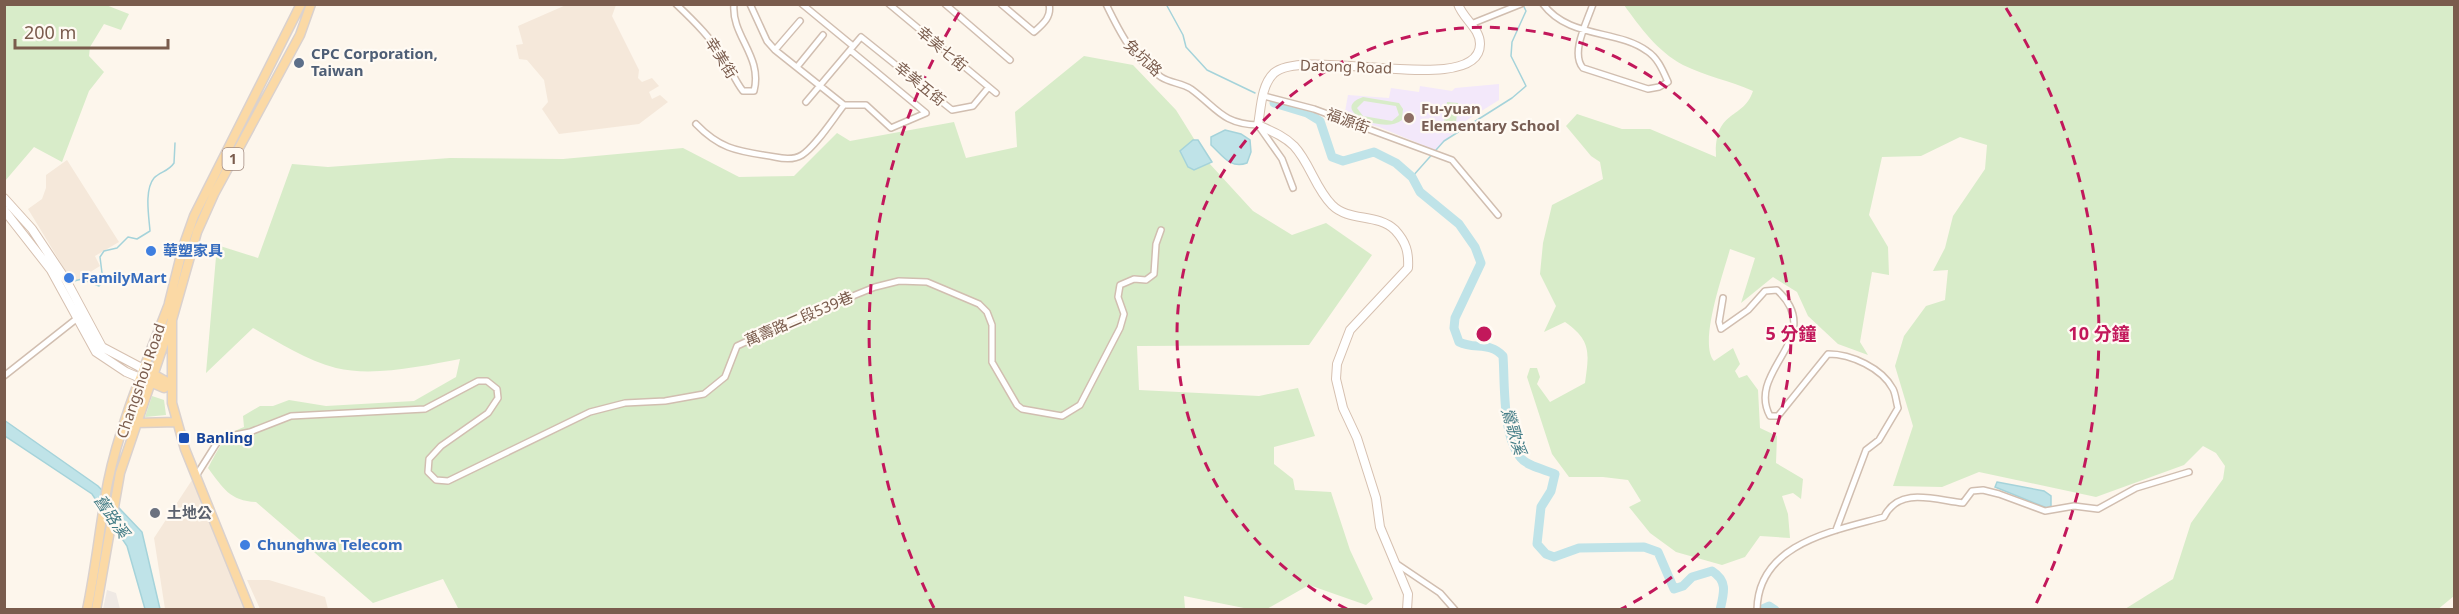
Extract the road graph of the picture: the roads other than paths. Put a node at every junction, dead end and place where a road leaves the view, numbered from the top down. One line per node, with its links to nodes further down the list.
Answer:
1 (302, 4): 38 (main road, 1)
2 (311, 4): 40 (main road, 1)
3 (676, 4): 4 (street, 幸美街)
4 (734, 4)
5 (750, 4): 21 (street)
6 (802, 4): 20 (street)
7 (889, 4): 25 (street, 幸美七街)
8 (945, 4): 22 (street)
9 (1001, 4): 10 (street)
10 (1049, 4)
11 (1106, 4): 31 (street, 兔坑路)
12 (1458, 4): 17 (street, Datong Road)
13 (1521, 4): 17 (street)
14 (1543, 4): 18 (street)
15 (1593, 4): 18 (street)
16 (800, 21): 21 (street)
17 (1471, 24): 27 (street, Datong Road)
18 (1585, 30): 18 (street)
19 (823, 35): 23 (street)
20 (852, 48): 24 (street); 25 (street, 幸美五街); 29 (street)
21 (775, 50): 23 (street)
22 (1010, 60)
23 (797, 67): 24 (street)
24 (820, 85): 28 (street); 29 (street)
25 (988, 88): 26 (street, 幸美七街)
26 (996, 93)
27 (1264, 96): 31 (street, Datong Road); 35 (street, 福源街)
28 (806, 102)
29 (844, 105): 30 (street)
30 (696, 124)
31 (1258, 125): 32 (street); 51 (street)
32 (1293, 188)
33 (4, 198): 39 (street)
34 (4, 210): 39 (street)
35 (1498, 215)
36 (1161, 230): 48 (street, 萬壽路二段539巷)
37 (1723, 298): 49 (street)
38 (169, 303): 40 (main road); 42 (main road, Changshou Road / 1)
39 (81, 316): 41 (street); 42 (street)
40 (172, 321): 42 (main road, Changshou Road / 1); 43 (main road)
41 (4, 376)
42 (147, 376): 43 (main road); 45 (main road, Changshou Road / 1); 46 (main road, Changshou Road / 1)
43 (171, 384): 44 (main road)
44 (177, 422): 45 (main road); 48 (main road)
45 (136, 423): 46 (main road, Changshou Road / 1)
46 (119, 460): 50 (main road, 1)
47 (2189, 472): 49 (street)
48 (196, 476): 55 (main road)
49 (1836, 530): 52 (street)
50 (102, 559): 53 (main road, 1); 54 (main road, 1)
51 (1393, 561): 56 (street); 57 (street)
52 (1757, 607)
53 (87, 609)
54 (96, 609)
55 (250, 609)
56 (1407, 609)
57 (1455, 609)

